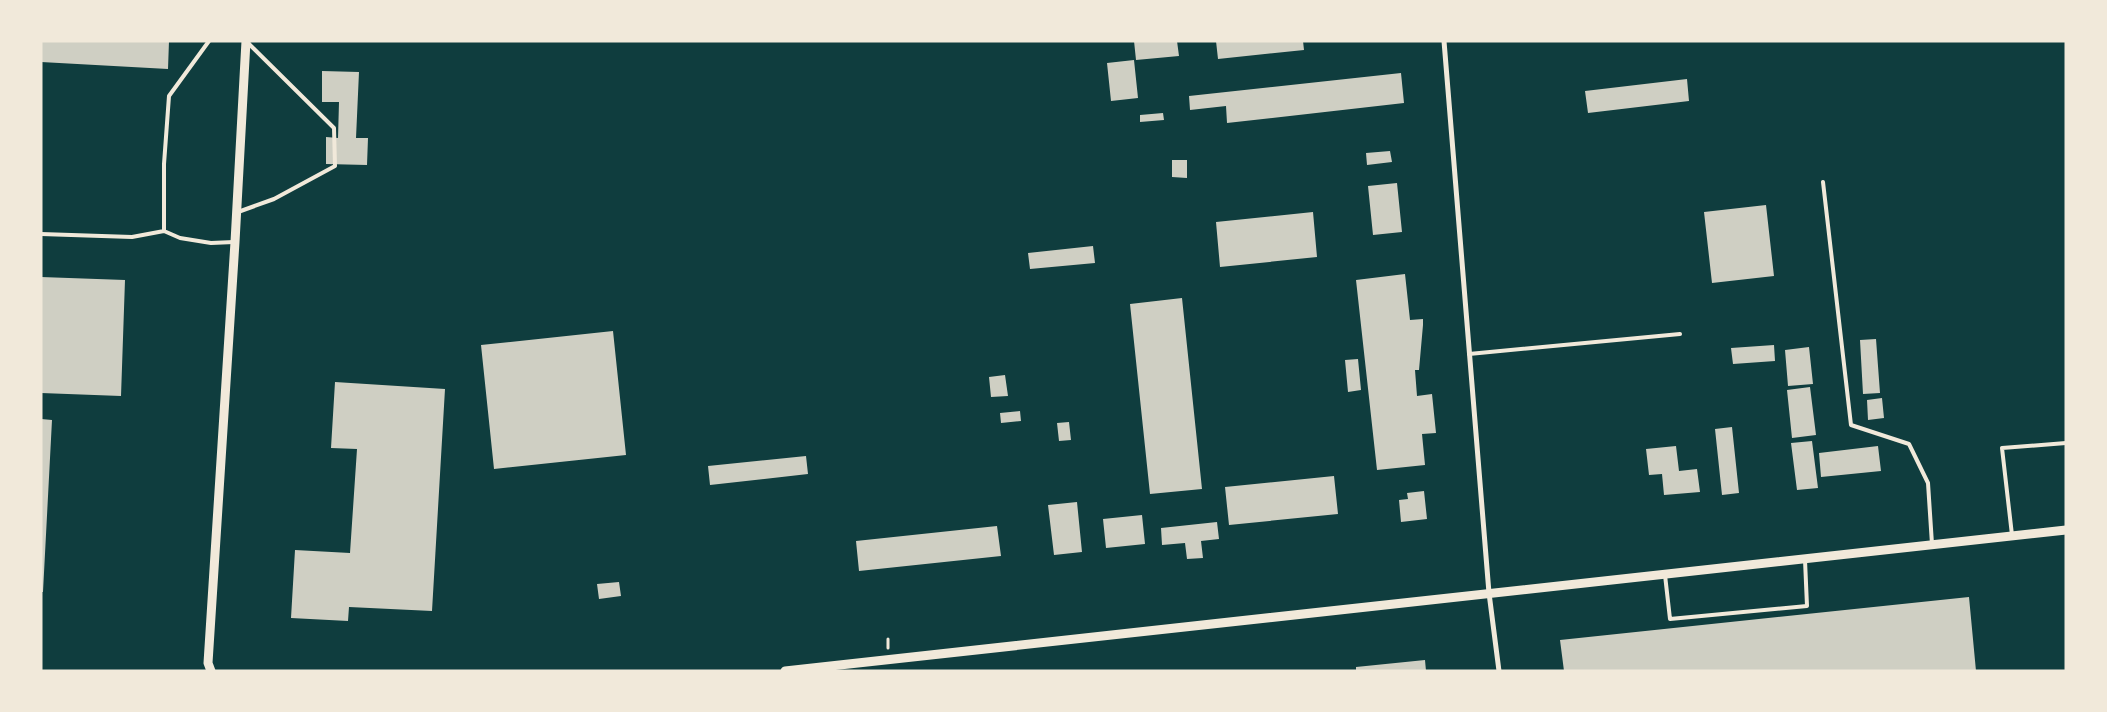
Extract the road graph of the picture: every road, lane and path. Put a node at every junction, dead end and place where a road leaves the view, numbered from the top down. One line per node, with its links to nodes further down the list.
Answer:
1 (209, 41): 6 (lane)
2 (246, 41): 5 (street); 5 (lane)
3 (1444, 41): 10 (street)
4 (1823, 182): 14 (lane)
5 (236, 213): 8 (street)
6 (164, 231): 7 (lane); 8 (lane)
7 (41, 234)
8 (235, 242): 18 (street)
9 (1680, 334): 10 (lane)
10 (1469, 354): 17 (street)
11 (2066, 443): 13 (lane)
12 (2066, 530): 13 (street)
13 (2012, 536): 14 (street)
14 (1932, 544): 15 (street)
15 (1805, 558): 16 (street); 16 (lane)
16 (1664, 573): 17 (street)
17 (1489, 593): 19 (street); 20 (street)
18 (211, 671)
19 (785, 671)
20 (1499, 671)

